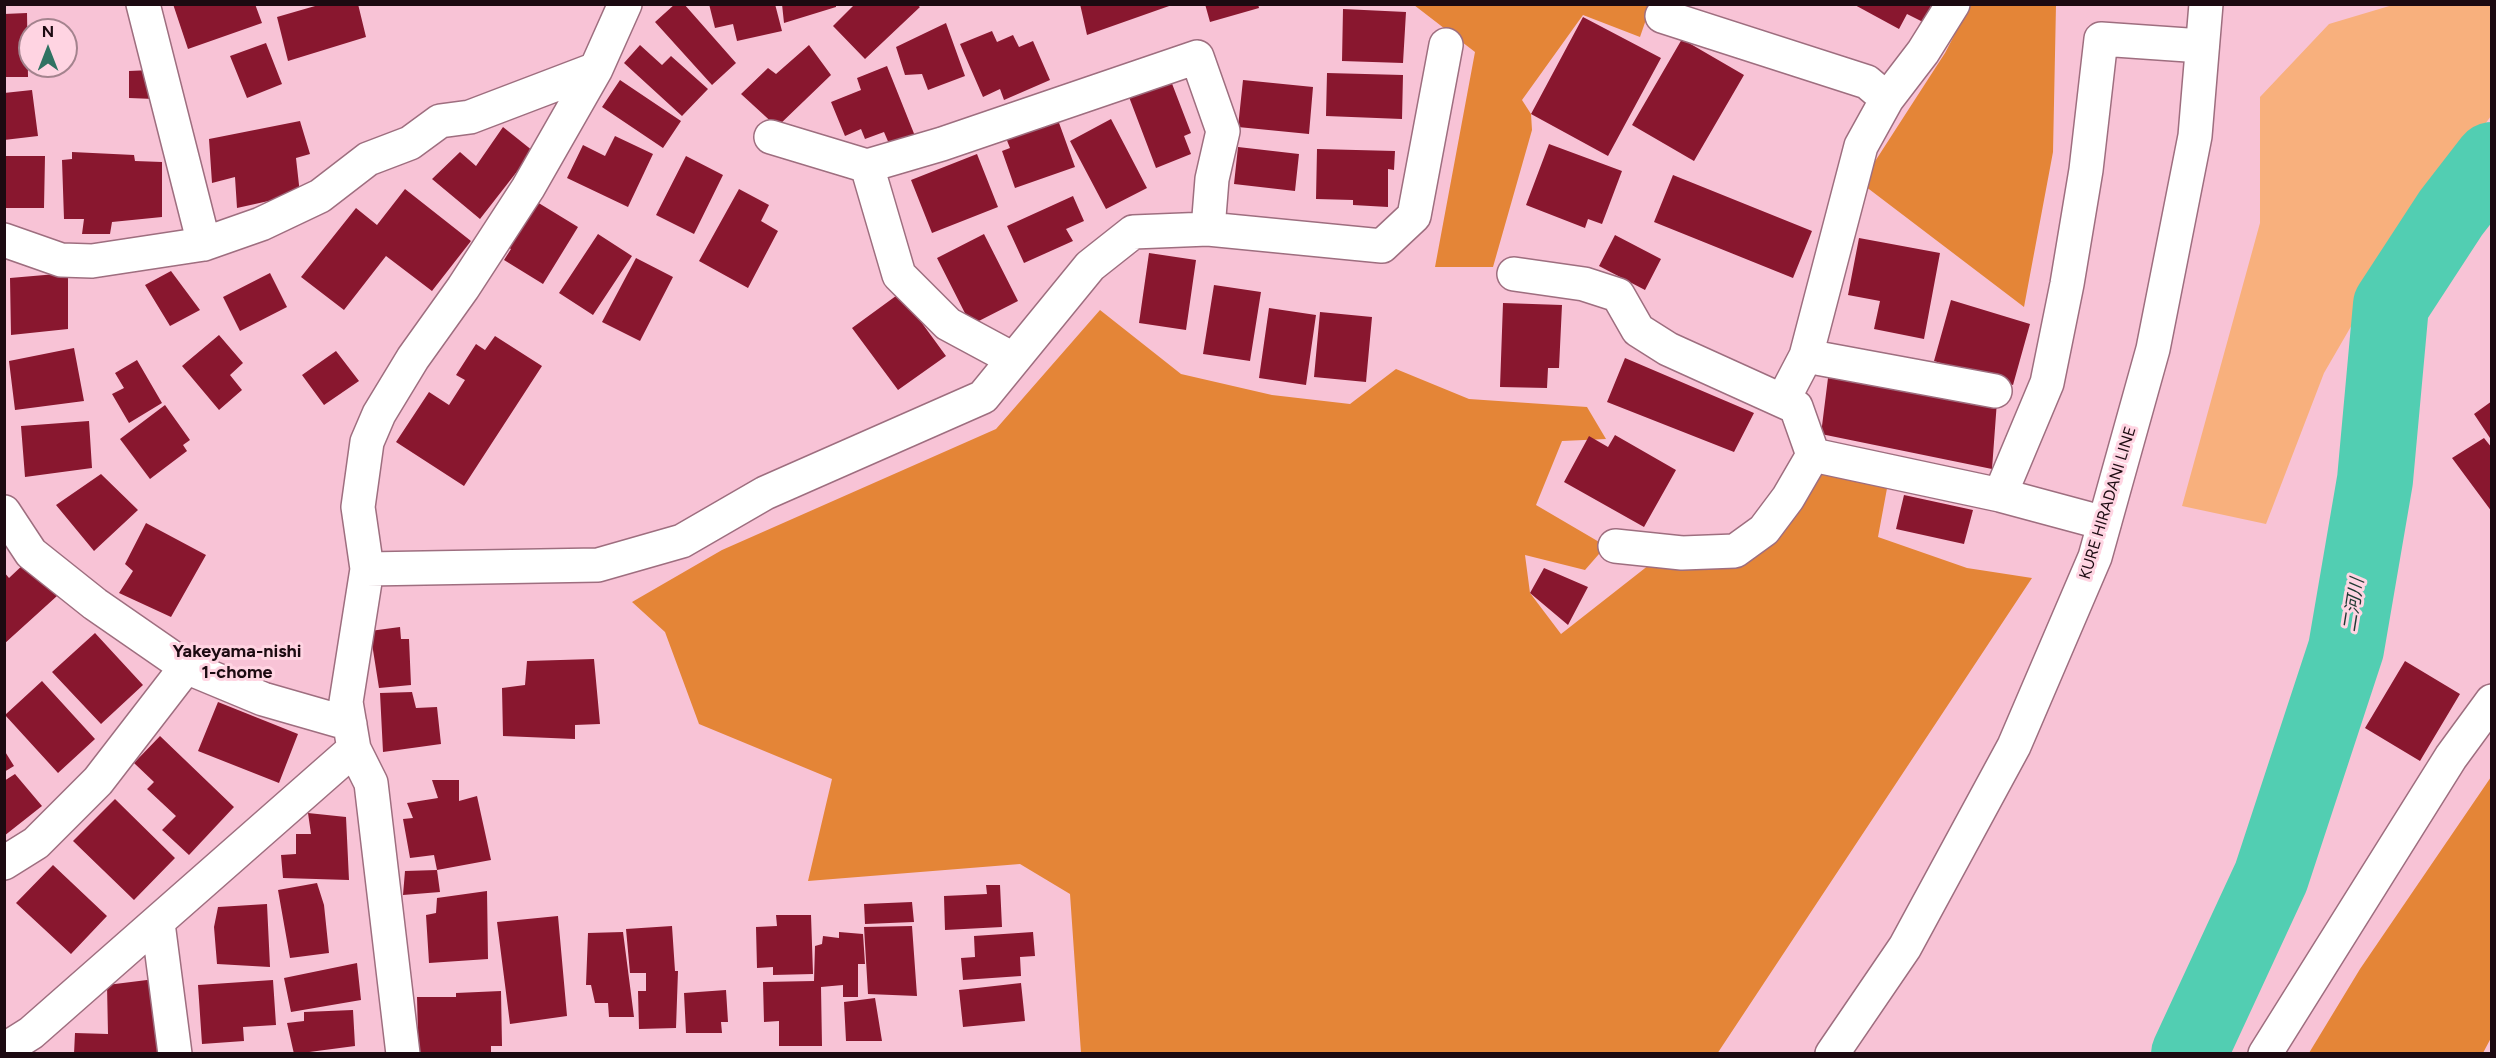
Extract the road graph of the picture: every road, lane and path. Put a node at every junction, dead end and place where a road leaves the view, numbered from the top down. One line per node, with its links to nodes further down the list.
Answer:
1 (142, 4): 14 (street)
2 (625, 4): 8 (street)
3 (1953, 4): 9 (street)
4 (2206, 4): 7 (street, KURE HIRADANI LINE)
5 (1662, 16): 9 (street)
6 (1446, 45): 12 (street)
7 (2202, 46): 21 (street); 23 (street, KURE HIRADANI LINE)
8 (596, 69): 14 (street); 25 (street)
9 (1887, 99): 16 (street)
10 (771, 137): 11 (street)
11 (867, 166): 12 (street); 17 (street)
12 (1208, 229): 17 (street)
13 (4, 240): 14 (street)
14 (204, 244)
15 (1514, 274): 19 (street)
16 (1806, 356): 18 (street); 19 (street)
17 (1013, 359): 25 (street)
18 (1995, 391)
19 (1783, 400): 20 (street)
20 (1813, 455): 21 (street); 24 (street)
21 (2000, 495): 23 (street)
22 (4, 512): 26 (street)
23 (2104, 523): 34 (street, KURE HIRADANI LINE)
24 (1615, 546)
25 (367, 569): 28 (street)
26 (186, 667): 28 (street); 29 (street)
27 (2492, 700): 35 (street)
28 (352, 736): 30 (street); 33 (street)
29 (4, 863)
30 (158, 923): 31 (street); 32 (street)
31 (4, 1050)
32 (175, 1053)
33 (404, 1053)
34 (1832, 1053)
35 (2265, 1053)

